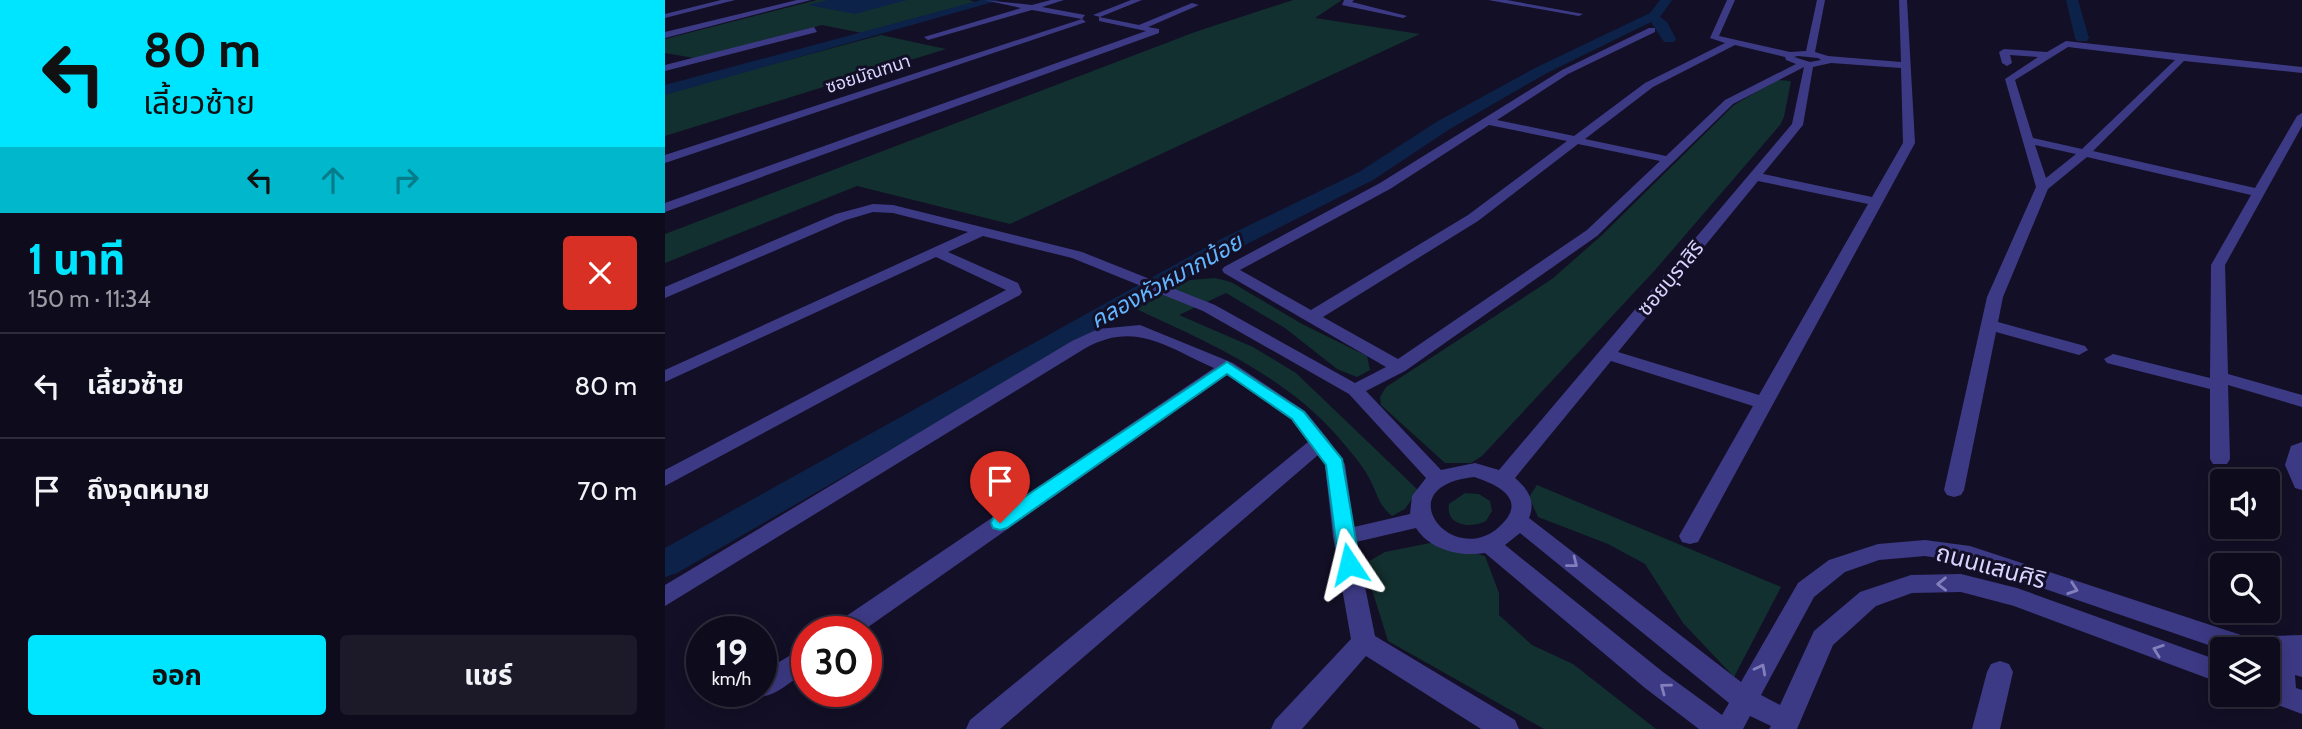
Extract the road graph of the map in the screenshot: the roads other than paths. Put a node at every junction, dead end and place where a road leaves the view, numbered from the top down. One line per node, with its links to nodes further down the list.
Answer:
1 (690, 0): 16 (street)
2 (731, 0): 19 (street)
3 (807, 0): 26 (street)
4 (988, 0): 17 (street, ซอยมัณฑนา)
5 (1020, 0): 14 (street)
6 (1060, 0): 14 (street)
7 (1138, 0): 20 (street)
8 (1350, 0): 21 (street)
9 (1492, 0): 13 (street)
10 (1731, 0): 28 (street)
11 (1821, 0): 31 (street, ซอยบุราสิริ)
12 (1903, 0): 33 (street)
13 (1518, 2): 18 (street)
14 (1045, 4): 17 (street); 20 (street)
15 (1195, 5): 23 (street)
16 (665, 6)
17 (1032, 8): 22 (street, ซอยมัณฑนา); 27 (street)
18 (1579, 14)
19 (665, 16)
20 (1097, 16): 22 (street, ซอยมัณฑนา); 23 (street)
21 (1403, 16)
22 (1082, 19): 41 (street, ซอยมัณฑนา)
23 (1142, 26): 47 (street)
24 (814, 30): 34 (street)
25 (1652, 30): 37 (street)
26 (665, 35)
27 (928, 37)
28 (1733, 43): 31 (street); 38 (street)
29 (2048, 55): 30 (street); 32 (street); 39 (street)
30 (2182, 58): 35 (street); 40 (street)
31 (1803, 59): 33 (street); 42 (street); 43 (street, ซอยบุราสิริ)
32 (2007, 63)
33 (1905, 65): 46 (street)
34 (665, 68)
35 (2302, 70)
36 (2302, 116): 45 (street)
37 (1487, 121): 38 (street); 51 (street)
38 (1577, 140): 42 (street); 51 (street)
39 (2028, 140): 40 (street); 44 (street)
40 (2085, 153): 44 (street); 45 (street)
41 (665, 159)
42 (1669, 160): 57 (street)
43 (1754, 176): 46 (street); 54 (street, ซอยบุราสิริ)
44 (2042, 187): 52 (street)
45 (2259, 193): 59 (street)
46 (1877, 202): 62 (street)
47 (665, 208)
48 (979, 232): 49 (street); 50 (street); 60 (street)
49 (937, 252): 58 (street); 67 (street)
50 (665, 293)
51 (1311, 317): 57 (street)
52 (1989, 325): 53 (street); 70 (street)
53 (2078, 349)
54 (1607, 354): 62 (street); 66 (street, ซอยบุราสิริ)
55 (2113, 359): 59 (street)
56 (1227, 367): 63 (street); 76 (street); 77 (street)
57 (1399, 367): 60 (street)
58 (665, 377)
59 (2219, 382): 61 (street); 65 (street)
60 (1355, 390): 68 (street)
61 (2302, 401)
62 (1764, 403): 73 (street)
63 (1320, 443): 74 (street); 86 (street)
64 (2302, 449): 69 (street)
65 (2220, 459)
66 (1504, 478): 68 (street); 72 (street)
67 (665, 479)
68 (1439, 479): 71 (street)
69 (2302, 483)
70 (1954, 490)
71 (1421, 519): 74 (street); 75 (street)
72 (1519, 521): 75 (street); 84 (street, one-way to 84)
73 (1690, 536)
74 (1344, 537): 79 (street)
75 (1488, 542): 89 (street, one-way to 75)
76 (665, 597)
77 (865, 616)
78 (2213, 637): 84 (street, ถนนแสนศิริ, one-way to 78)
79 (1364, 642): 87 (street); 88 (street)
80 (2302, 645): 81 (street)
81 (2280, 652)
82 (2210, 668): 85 (street, ถนนแสนศิริ, one-way to 85)
83 (2000, 672): 91 (street)
84 (1745, 700): 85 (street); 90 (street, ถนนแสนศิริ)
85 (1785, 725)
86 (980, 729)
87 (1285, 729)
88 (1505, 729)
89 (1720, 729)
90 (1729, 729)
91 (1986, 729)

